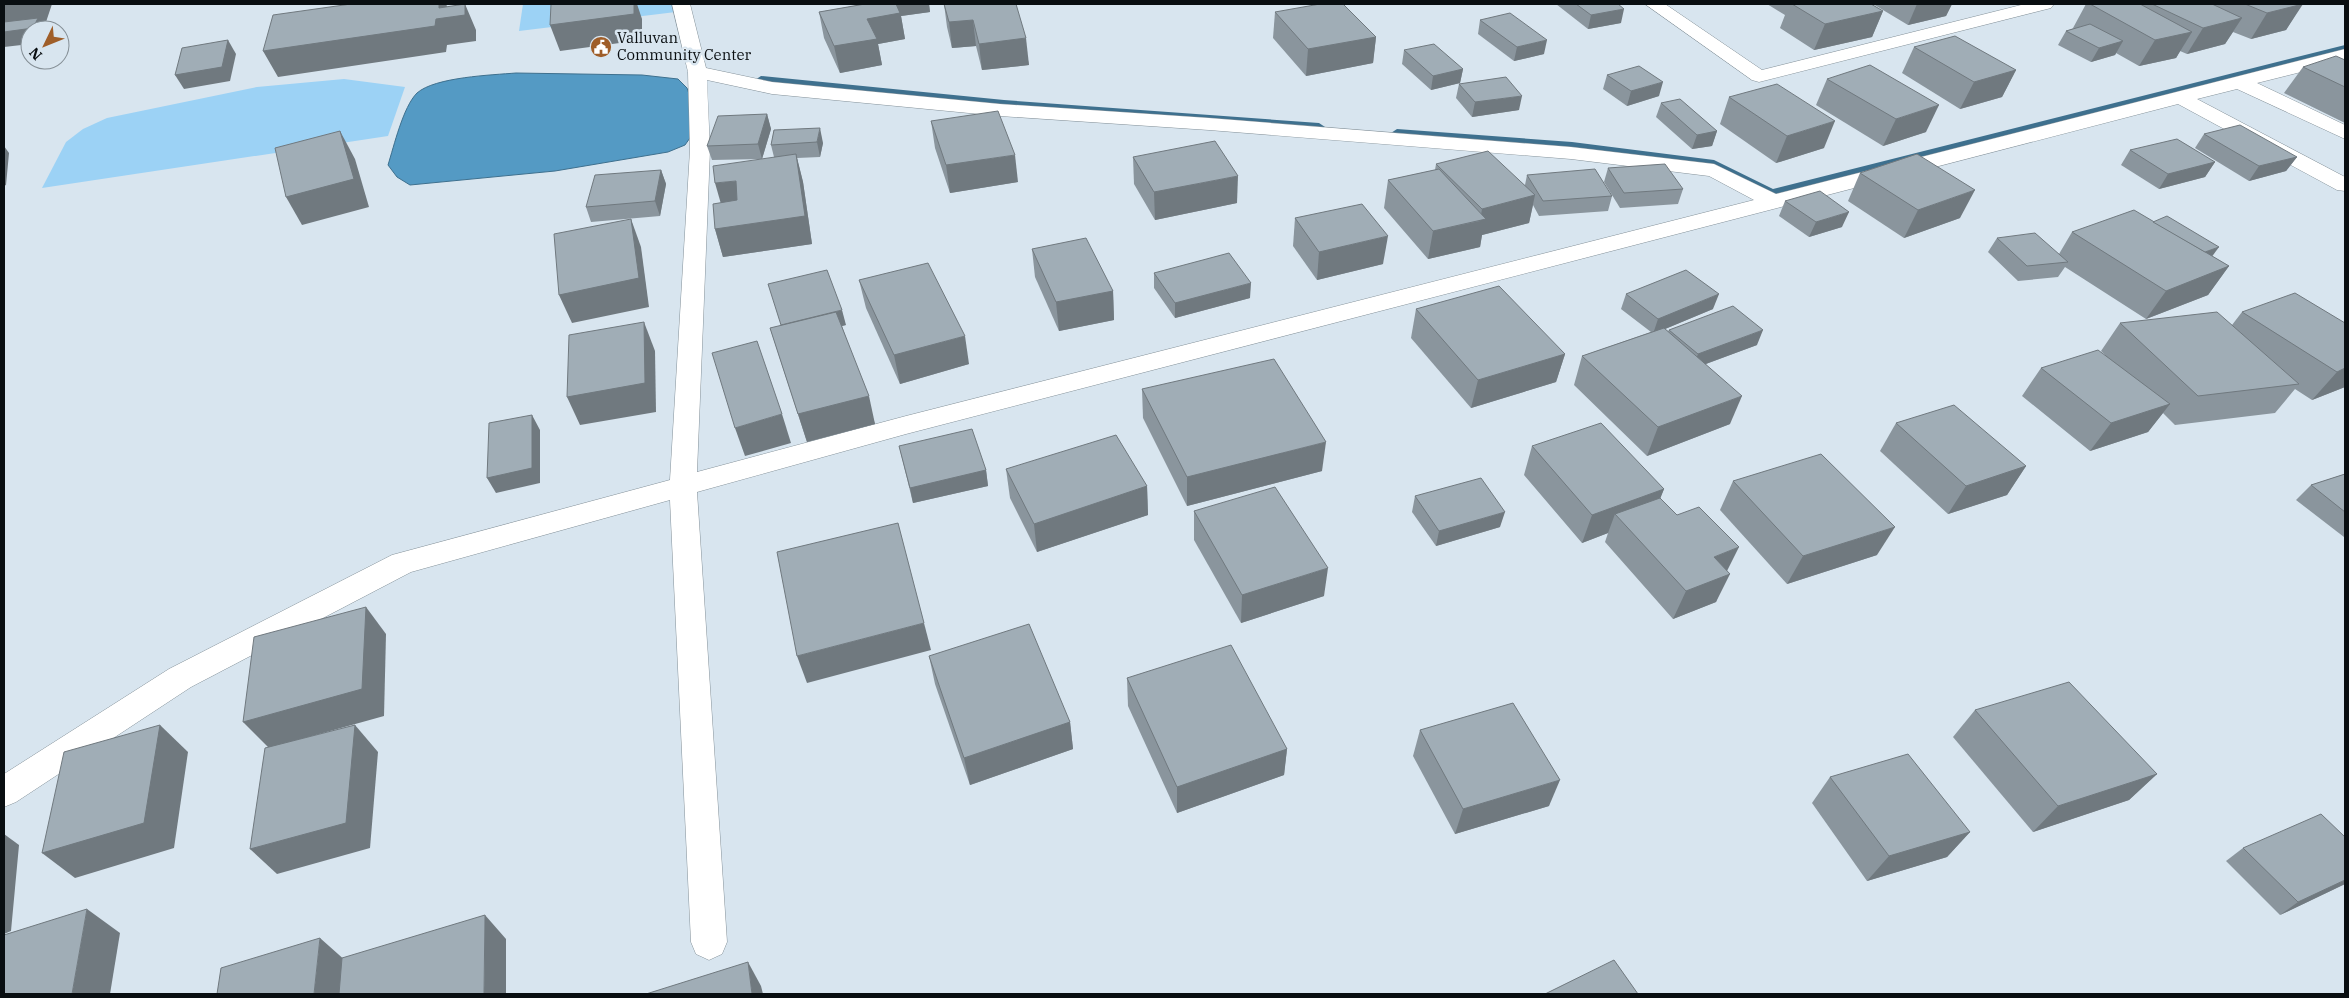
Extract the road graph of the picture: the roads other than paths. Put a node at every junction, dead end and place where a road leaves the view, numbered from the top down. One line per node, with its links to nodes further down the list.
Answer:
1 (681, 4): 5 (street)
2 (1654, 4): 3 (street)
3 (2045, 4)
4 (2345, 55): 6 (street)
5 (697, 72): 10 (street); 11 (street)
6 (2239, 82): 7 (street); 8 (street)
7 (2179, 97): 9 (street); 10 (street)
8 (2345, 133)
9 (2345, 185)
10 (1772, 201): 11 (street)
11 (683, 486): 12 (street); 13 (street)
12 (4, 792)
13 (709, 942)

